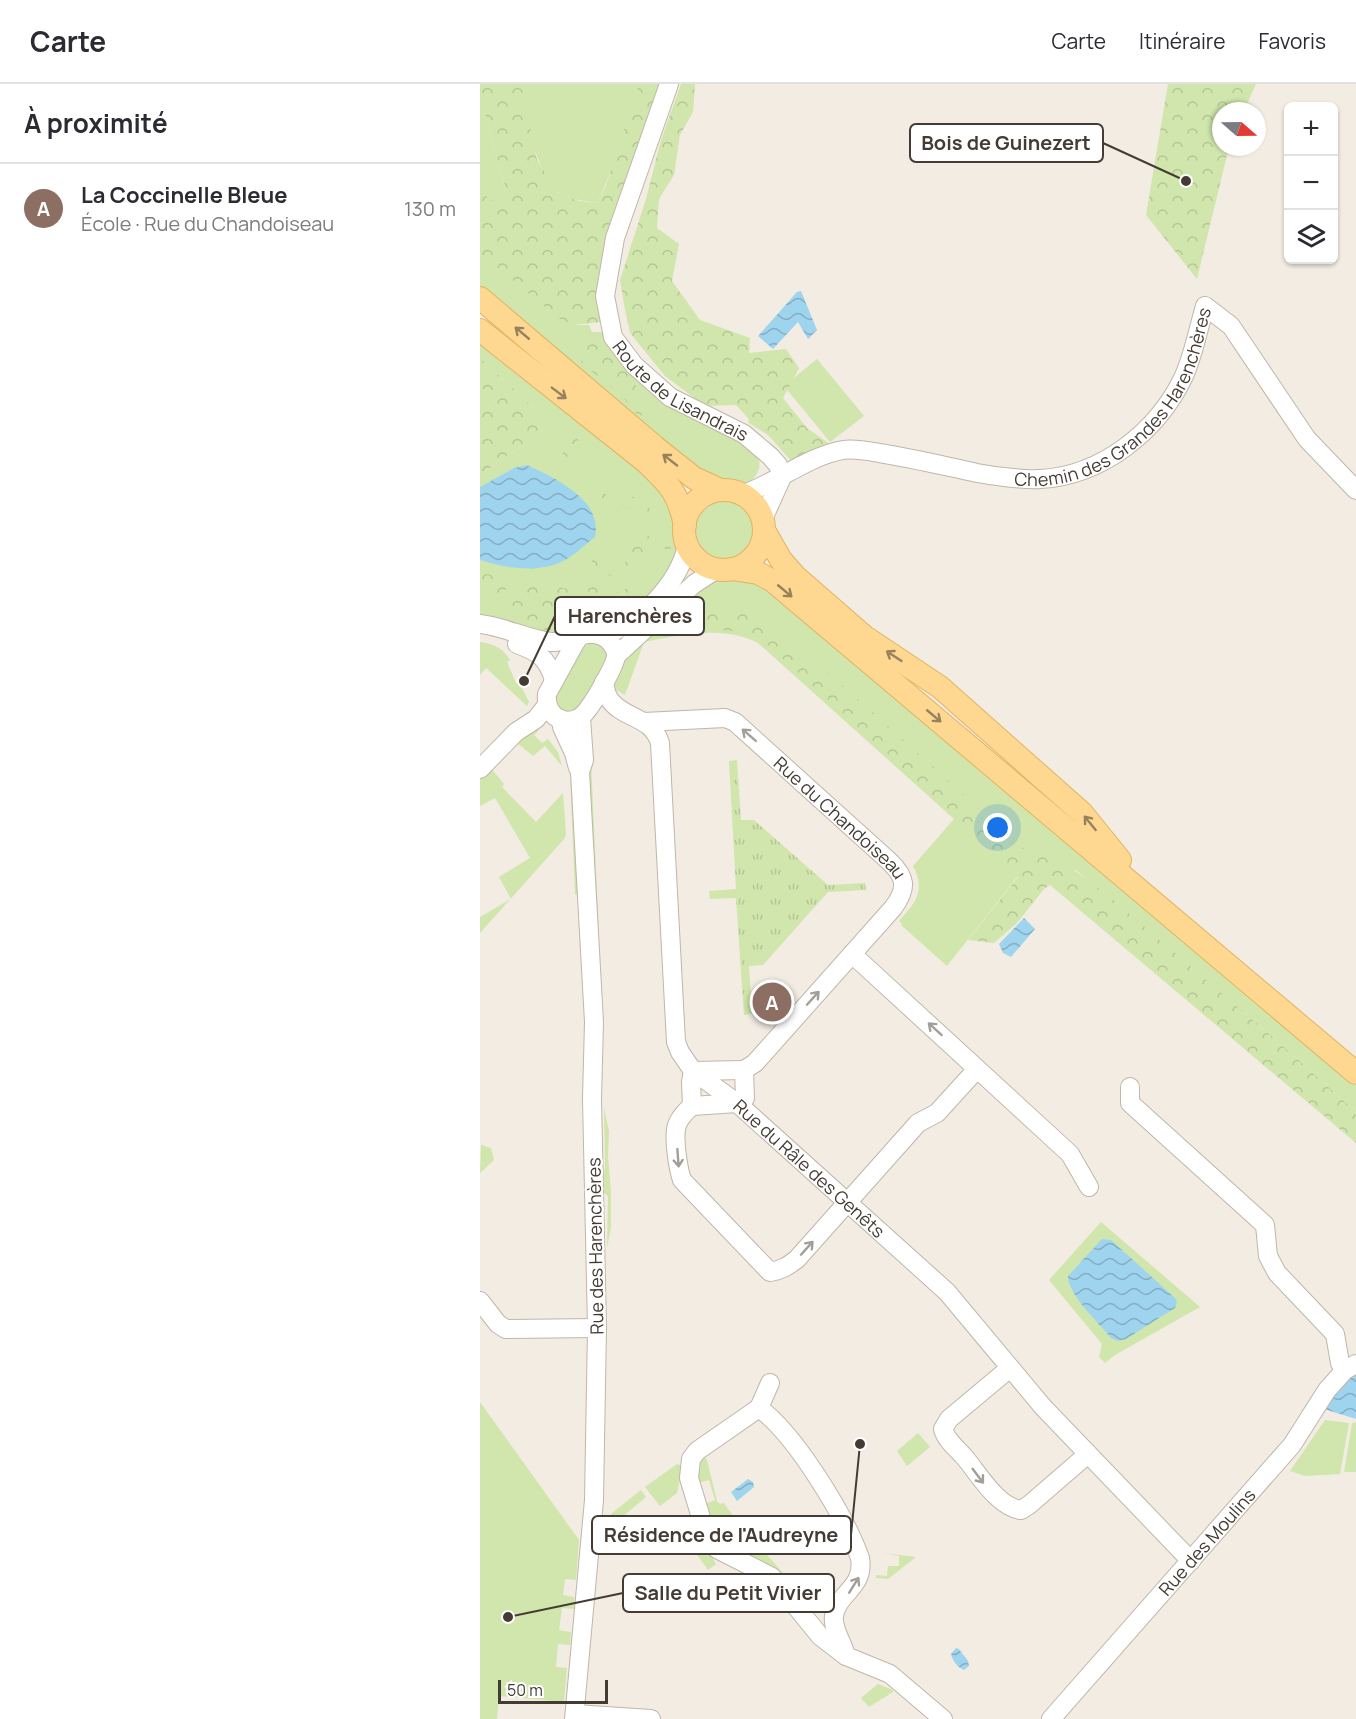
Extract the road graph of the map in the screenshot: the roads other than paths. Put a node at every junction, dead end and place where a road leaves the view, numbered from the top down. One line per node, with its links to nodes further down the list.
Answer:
1 (669, 84): 4 (street, Route de Lisandrais)
2 (480, 298): 5 (main road, one-way to 2)
3 (480, 330): 9 (main road, one-way to 9)
4 (782, 477): 6 (street, Chemin des Grandes Harenchères); 7 (street, Chemin des Grandes Harenchères); 8 (street)
5 (720, 490): 7 (main road); 9 (main road)
6 (1356, 490)
7 (744, 494): 8 (main road)
8 (764, 525): 10 (main road); 25 (main road, one-way to 8)
9 (686, 535): 10 (main road); 13 (street)
10 (725, 569): 14 (street); 25 (main road, one-way to 25)
11 (480, 625): 12 (street); 15 (street)
12 (580, 636): 13 (street); 15 (street)
13 (603, 636): 14 (street)
14 (616, 656): 16 (street)
15 (554, 680): 19 (street)
16 (604, 682): 17 (street); 18 (street)
17 (612, 704): 18 (street); 21 (street, Rue du Râle des Genêts)
18 (585, 713): 19 (street); 24 (street, Rue des Harenchères)
19 (550, 715): 23 (street); 24 (street, Rue des Harenchères)
20 (682, 721): 21 (street, Rue du Chandoiseau); 22 (street); 26 (street, Rue du Chandoiseau, one-way to 20)
21 (644, 722): 22 (street, Rue du Râle des Genêts)
22 (660, 747): 29 (street, Rue du Râle des Genêts)
23 (480, 769)
24 (580, 772): 37 (street, Rue des Harenchères)
25 (1153, 901): 30 (main road)
26 (852, 954): 27 (street, one-way to 26); 28 (street, Rue du Chandoiseau, one-way to 26)
27 (977, 1069): 34 (street); 35 (street)
28 (744, 1070): 29 (street); 32 (street)
29 (693, 1071): 32 (street, Rue du Râle des Genêts); 33 (street)
30 (1356, 1073)
31 (1130, 1087): 38 (street)
32 (738, 1103): 33 (street); 35 (street, Rue du Râle des Genêts)
33 (692, 1106): 35 (street, one-way to 35)
34 (1089, 1187)
35 (848, 1202): 39 (street, Rue du Râle des Genêts)
36 (480, 1301): 37 (street)
37 (597, 1329): 45 (street, Rue des Harenchères)
38 (1351, 1367): 43 (street, Rue des Moulins)
39 (1010, 1368): 42 (street, Rue du Râle des Genêts); 42 (street, one-way to 42)
40 (770, 1383): 41 (street)
41 (759, 1408): 44 (street, one-way to 41); 44 (street)
42 (1088, 1454): 43 (street, Rue du Râle des Genêts)
43 (1191, 1561): 48 (street, Rue des Moulins)
44 (846, 1656): 47 (street)
45 (574, 1716): 46 (street)
46 (651, 1719)
47 (943, 1719)
48 (1052, 1719)

